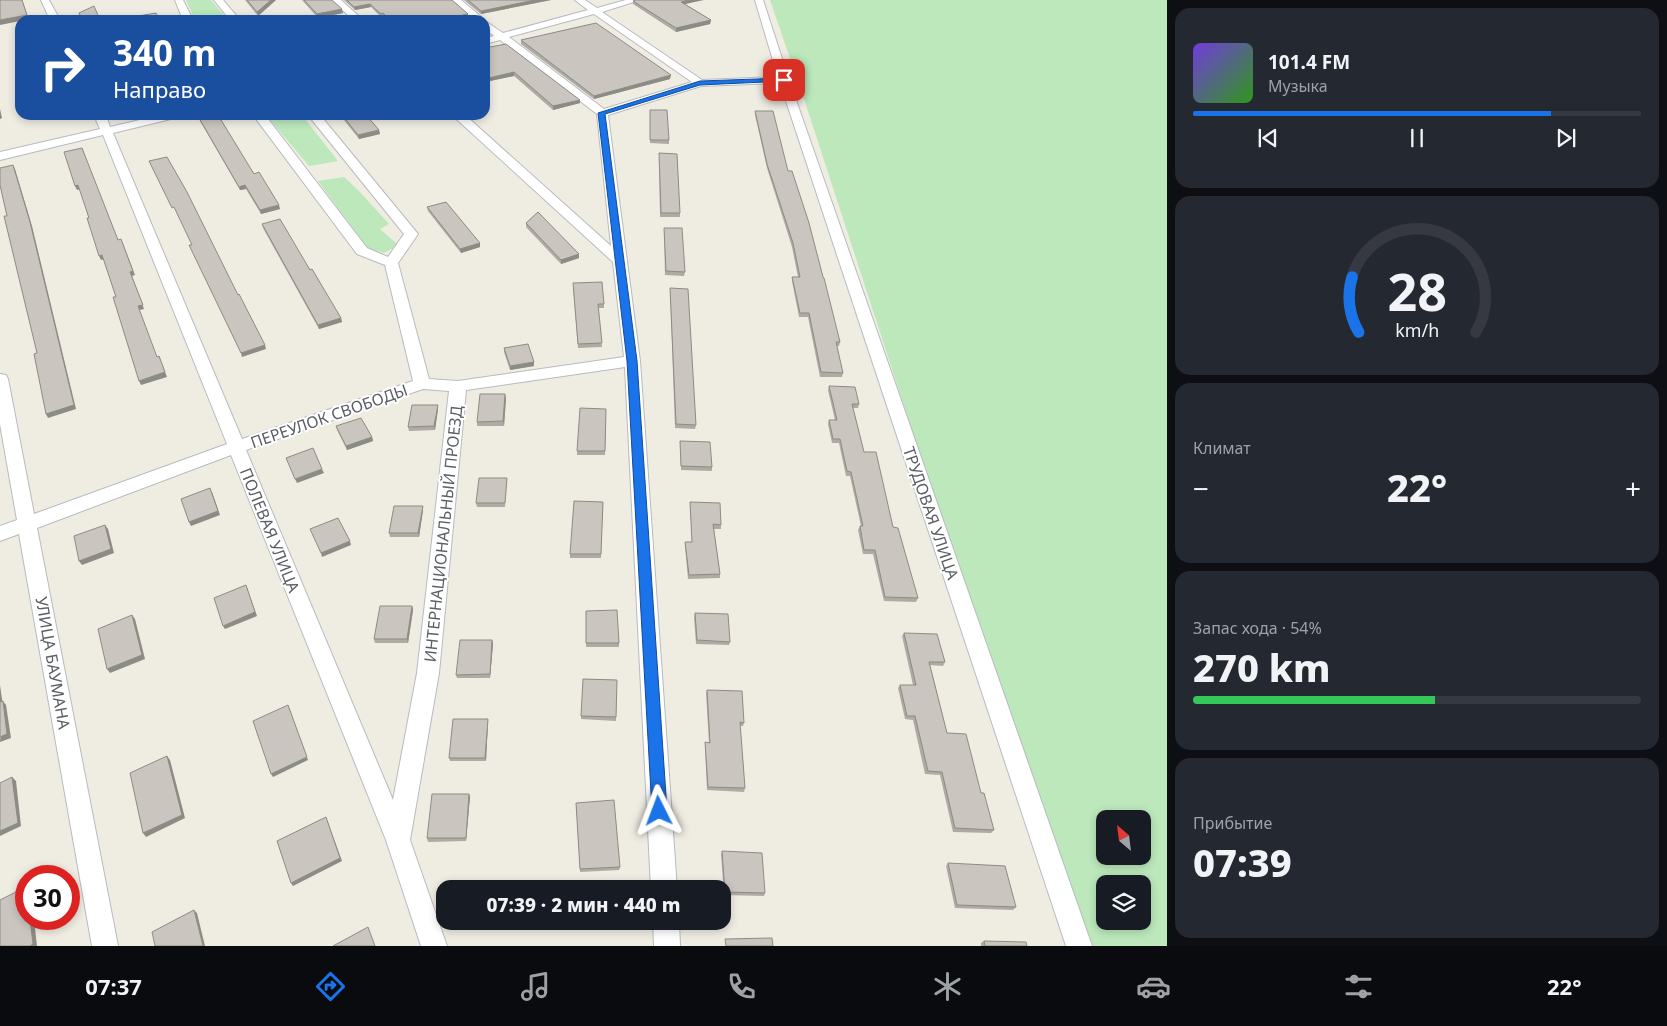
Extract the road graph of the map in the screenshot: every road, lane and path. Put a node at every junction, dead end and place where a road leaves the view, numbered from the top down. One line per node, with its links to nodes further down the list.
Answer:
1 (45, 0): 10 (street)
2 (179, 0): 11 (street)
3 (218, 0): 12 (street)
4 (336, 0): 13 (street)
5 (456, 0): 14 (street)
6 (579, 0): 9 (street)
7 (636, 0): 9 (street)
8 (759, 0): 16 (street, ТРУДОВАЯ УЛИЦА)
9 (595, 10): 15 (street); 17 (street)
10 (52, 15)
11 (186, 15)
12 (231, 15)
13 (352, 15)
14 (474, 15)
15 (493, 39): 18 (street)
16 (784, 80): 17 (street); 40 (street, ТРУДОВАЯ УЛИЦА)
17 (700, 83): 18 (street)
18 (602, 113): 25 (street)
19 (131, 120): 23 (street)
20 (263, 120): 26 (street)
21 (318, 120): 26 (street)
22 (464, 120): 25 (street)
23 (104, 123): 24 (street); 31 (street, ПОЛЕВАЯ УЛИЦА)
24 (0, 156)
25 (621, 262): 27 (street)
26 (391, 263): 29 (street)
27 (632, 361): 30 (street); 35 (street)
28 (0, 379): 32 (street, УЛИЦА БАУМАНА)
29 (422, 384): 30 (street, ИНТЕРНАЦИОНАЛЬНЫЙ ПРОЕЗД); 31 (street, ПЕРЕУЛОК СВОБОДЫ)
30 (458, 386): 34 (street, ИНТЕРНАЦИОНАЛЬНЫЙ ПРОЕЗД)
31 (236, 448): 32 (street, ПЕРЕУЛОК СВОБОДЫ); 34 (street, ПОЛЕВАЯ УЛИЦА)
32 (28, 524): 33 (street, ПЕРЕУЛОК СВОБОДЫ); 37 (street, УЛИЦА БАУМАНА)
33 (0, 534)
34 (398, 840): 38 (street, ПОЛЕВАЯ УЛИЦА)
35 (663, 880)
36 (666, 930): 39 (street)
37 (104, 946)
38 (434, 946)
39 (667, 946)
40 (1079, 946)

